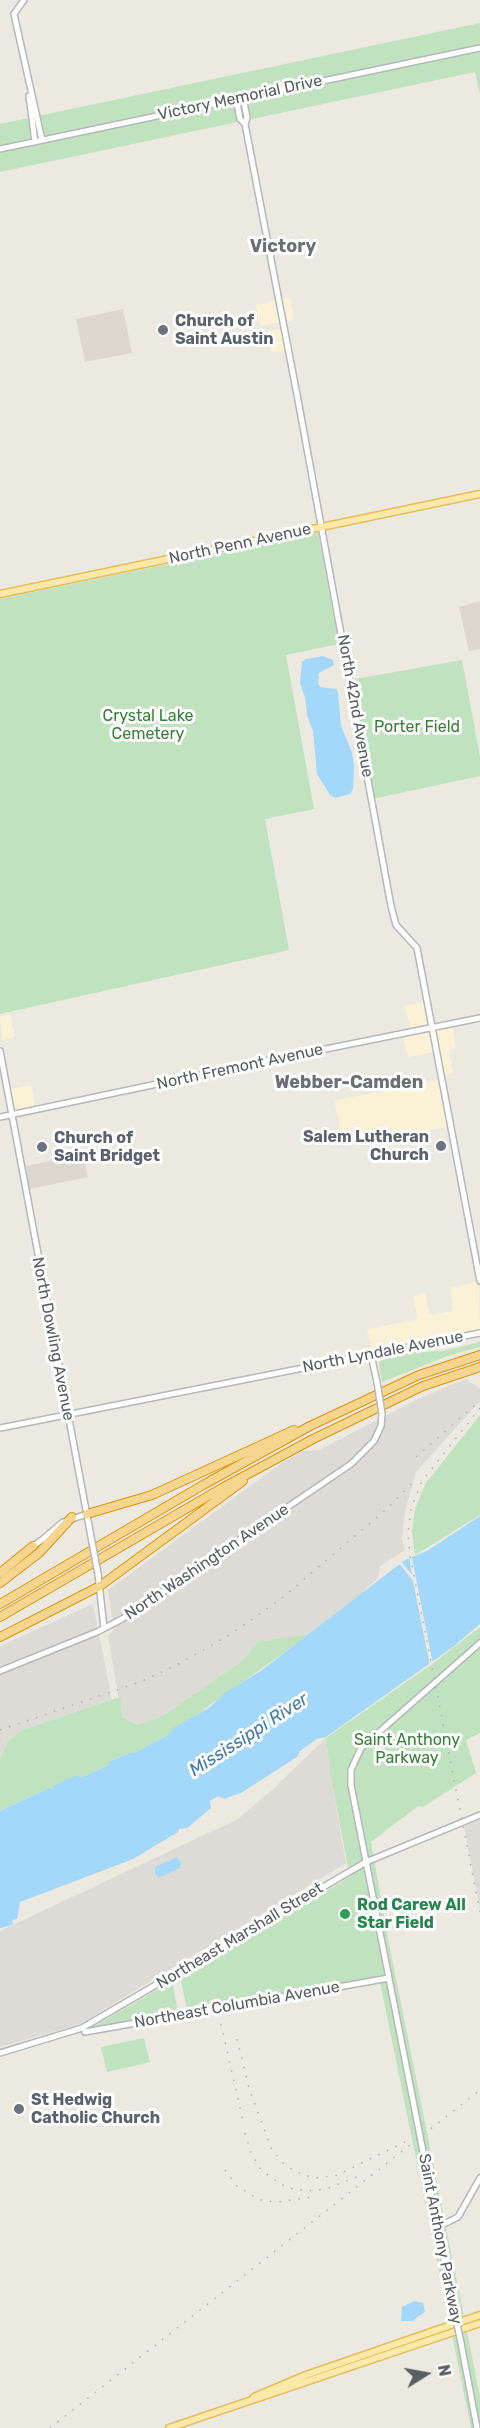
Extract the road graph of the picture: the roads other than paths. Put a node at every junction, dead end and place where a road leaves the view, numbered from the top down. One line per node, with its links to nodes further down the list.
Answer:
1 (24, 0): 6 (street)
2 (480, 48): 3 (street, Victory Memorial Drive)
3 (243, 97): 4 (street, Victory Memorial Drive); 5 (street, North 42nd Avenue)
4 (236, 98): 5 (street, North 42nd Avenue); 6 (street, Victory Memorial Drive)
5 (245, 124): 9 (street, North 42nd Avenue)
6 (39, 141): 7 (street, Victory Memorial Drive)
7 (0, 149)
8 (480, 494): 9 (main road, North Penn Avenue)
9 (322, 527): 10 (main road, North Penn Avenue); 12 (street, North 42nd Avenue)
10 (0, 594)
11 (480, 1018): 12 (street, North Fremont Avenue)
12 (432, 1028): 14 (street, North Fremont Avenue); 16 (street, North 42nd Avenue)
13 (0, 1051): 14 (street, North Dowling Avenue)
14 (12, 1115): 15 (street, North Fremont Avenue); 21 (street, North Dowling Avenue)
15 (0, 1117)
16 (480, 1281)
17 (480, 1334): 18 (street, North Lyndale Avenue)
18 (371, 1355): 21 (street, North Lyndale Avenue); 33 (street, North Washington Avenue, bridge)
19 (480, 1355): 22 (highway)
20 (480, 1367): 24 (highway)
21 (67, 1415): 23 (street, North Lyndale Avenue); 25 (street, North Dowling Avenue)
22 (310, 1426): 25 (highway); 31 (highway)
23 (0, 1428)
24 (300, 1446): 30 (highway); 32 (highway)
25 (87, 1514): 26 (street); 30 (street, North Dowling Avenue, bridge)
26 (72, 1517): 27 (street); 29 (highway)
27 (33, 1545): 28 (highway)
28 (0, 1573)
29 (0, 1583)
30 (100, 1586): 33 (street, North Dowling Avenue); 34 (highway)
31 (0, 1604)
32 (0, 1617)
33 (104, 1628): 36 (street, North Washington Avenue)
34 (0, 1637)
35 (480, 1643): 38 (street, Saint Anthony Parkway)
36 (0, 1671)
37 (480, 1815): 38 (street, Northeast Marshall Street)
38 (366, 1862): 39 (street, Saint Anthony Parkway); 41 (street, Northeast Marshall Street)
39 (389, 1978): 40 (street, Northeast Columbia Avenue); 43 (street, Saint Anthony Parkway, bridge)
40 (85, 2032)
41 (0, 2053)
42 (480, 2178): 43 (street)
43 (438, 2227): 48 (street, Saint Anthony Parkway, bridge)
44 (480, 2315): 46 (main road)
45 (480, 2323): 46 (main road)
46 (245, 2401): 47 (main road)
47 (169, 2428)
48 (477, 2428)

